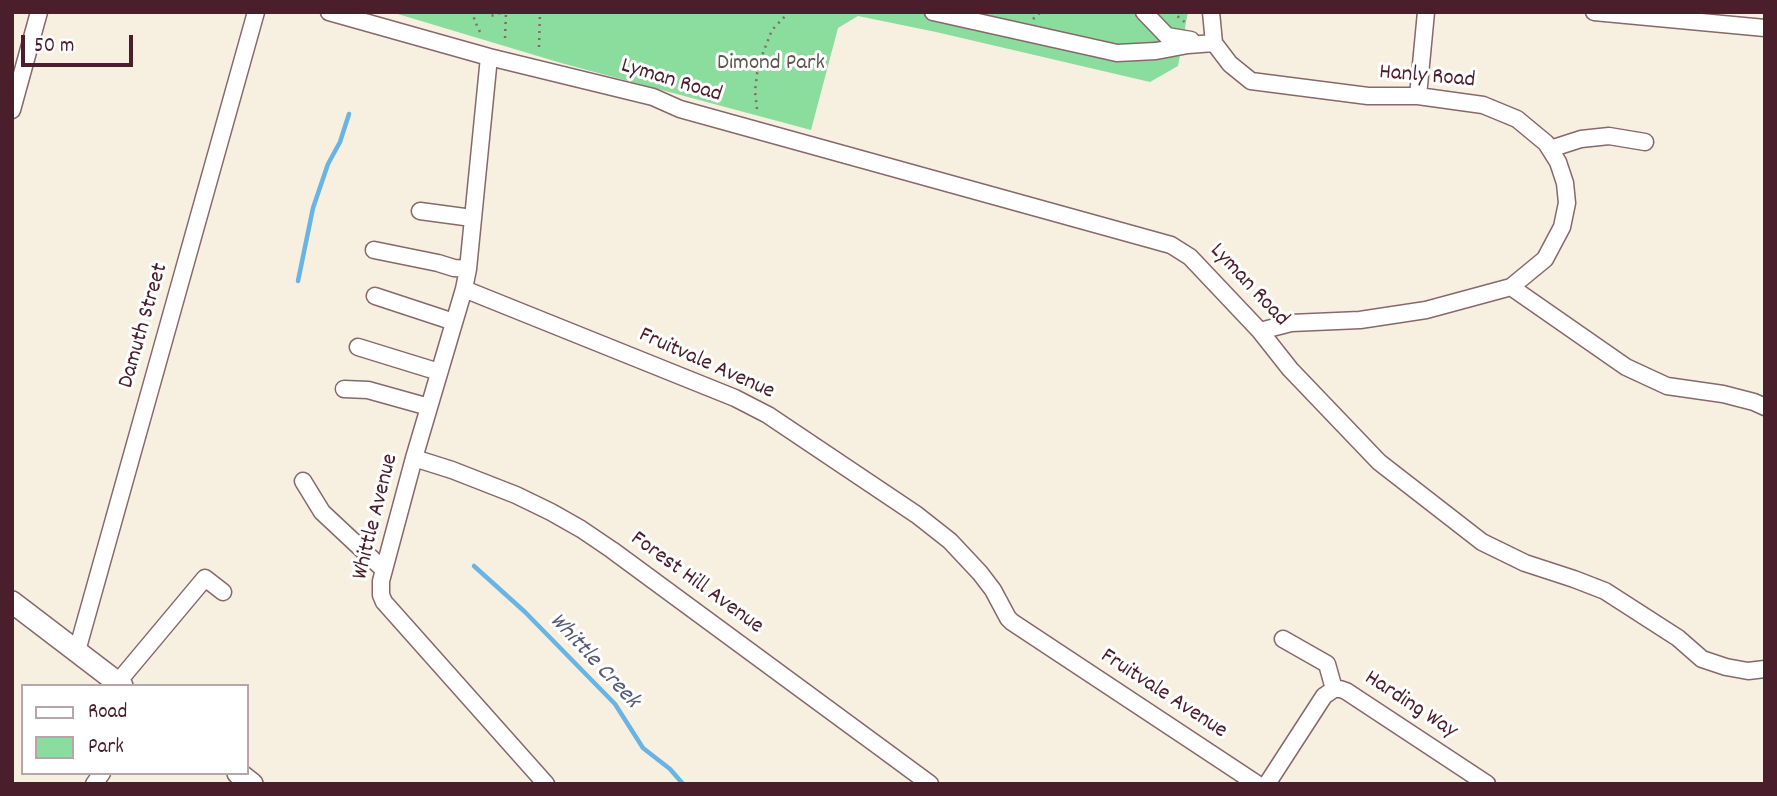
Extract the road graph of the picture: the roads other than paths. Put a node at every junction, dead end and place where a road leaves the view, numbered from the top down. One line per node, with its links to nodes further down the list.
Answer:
1 (39, 12): 13 (street)
2 (256, 12): 36 (street, Damuth Street)
3 (329, 12): 11 (street)
4 (933, 12): 10 (street)
5 (1144, 12): 10 (street)
6 (1211, 12): 10 (street)
7 (1426, 12): 12 (street)
8 (1594, 12): 9 (street)
9 (1765, 28)
10 (1214, 43): 12 (street, Hanly Road)
11 (489, 57): 17 (street); 24 (street, Lyman Road)
12 (1418, 96): 15 (street, Hanly Road)
13 (12, 110)
14 (1645, 142): 15 (street)
15 (1550, 149): 20 (street, Hanly Road)
16 (420, 211): 17 (street)
17 (472, 218): 19 (street)
18 (374, 250): 19 (street)
19 (468, 270): 21 (street)
20 (1511, 287): 24 (street); 29 (street)
21 (464, 289): 23 (street, Whittle Avenue); 42 (street, Fruitvale Avenue)
22 (375, 296): 23 (street)
23 (454, 323): 26 (street, Whittle Avenue)
24 (1260, 331): 37 (street, Lyman Road)
25 (358, 347): 26 (street)
26 (439, 372): 28 (street, Whittle Avenue)
27 (344, 389): 28 (street)
28 (429, 407): 30 (street, Whittle Avenue)
29 (1765, 407)
30 (414, 458): 32 (street, Whittle Avenue); 41 (street, Forest Hill Avenue)
31 (303, 481): 32 (street)
32 (384, 570): 40 (street, Whittle Avenue)
33 (223, 592): 38 (street)
34 (12, 602): 36 (main road)
35 (1283, 639): 39 (street)
36 (77, 651): 38 (main road)
37 (1765, 669)
38 (120, 684)
39 (1334, 689): 43 (street, Harding Way); 44 (street, Harding Way)
40 (546, 784)
41 (930, 784)
42 (1257, 784)
43 (1266, 784)
44 (1487, 784)

